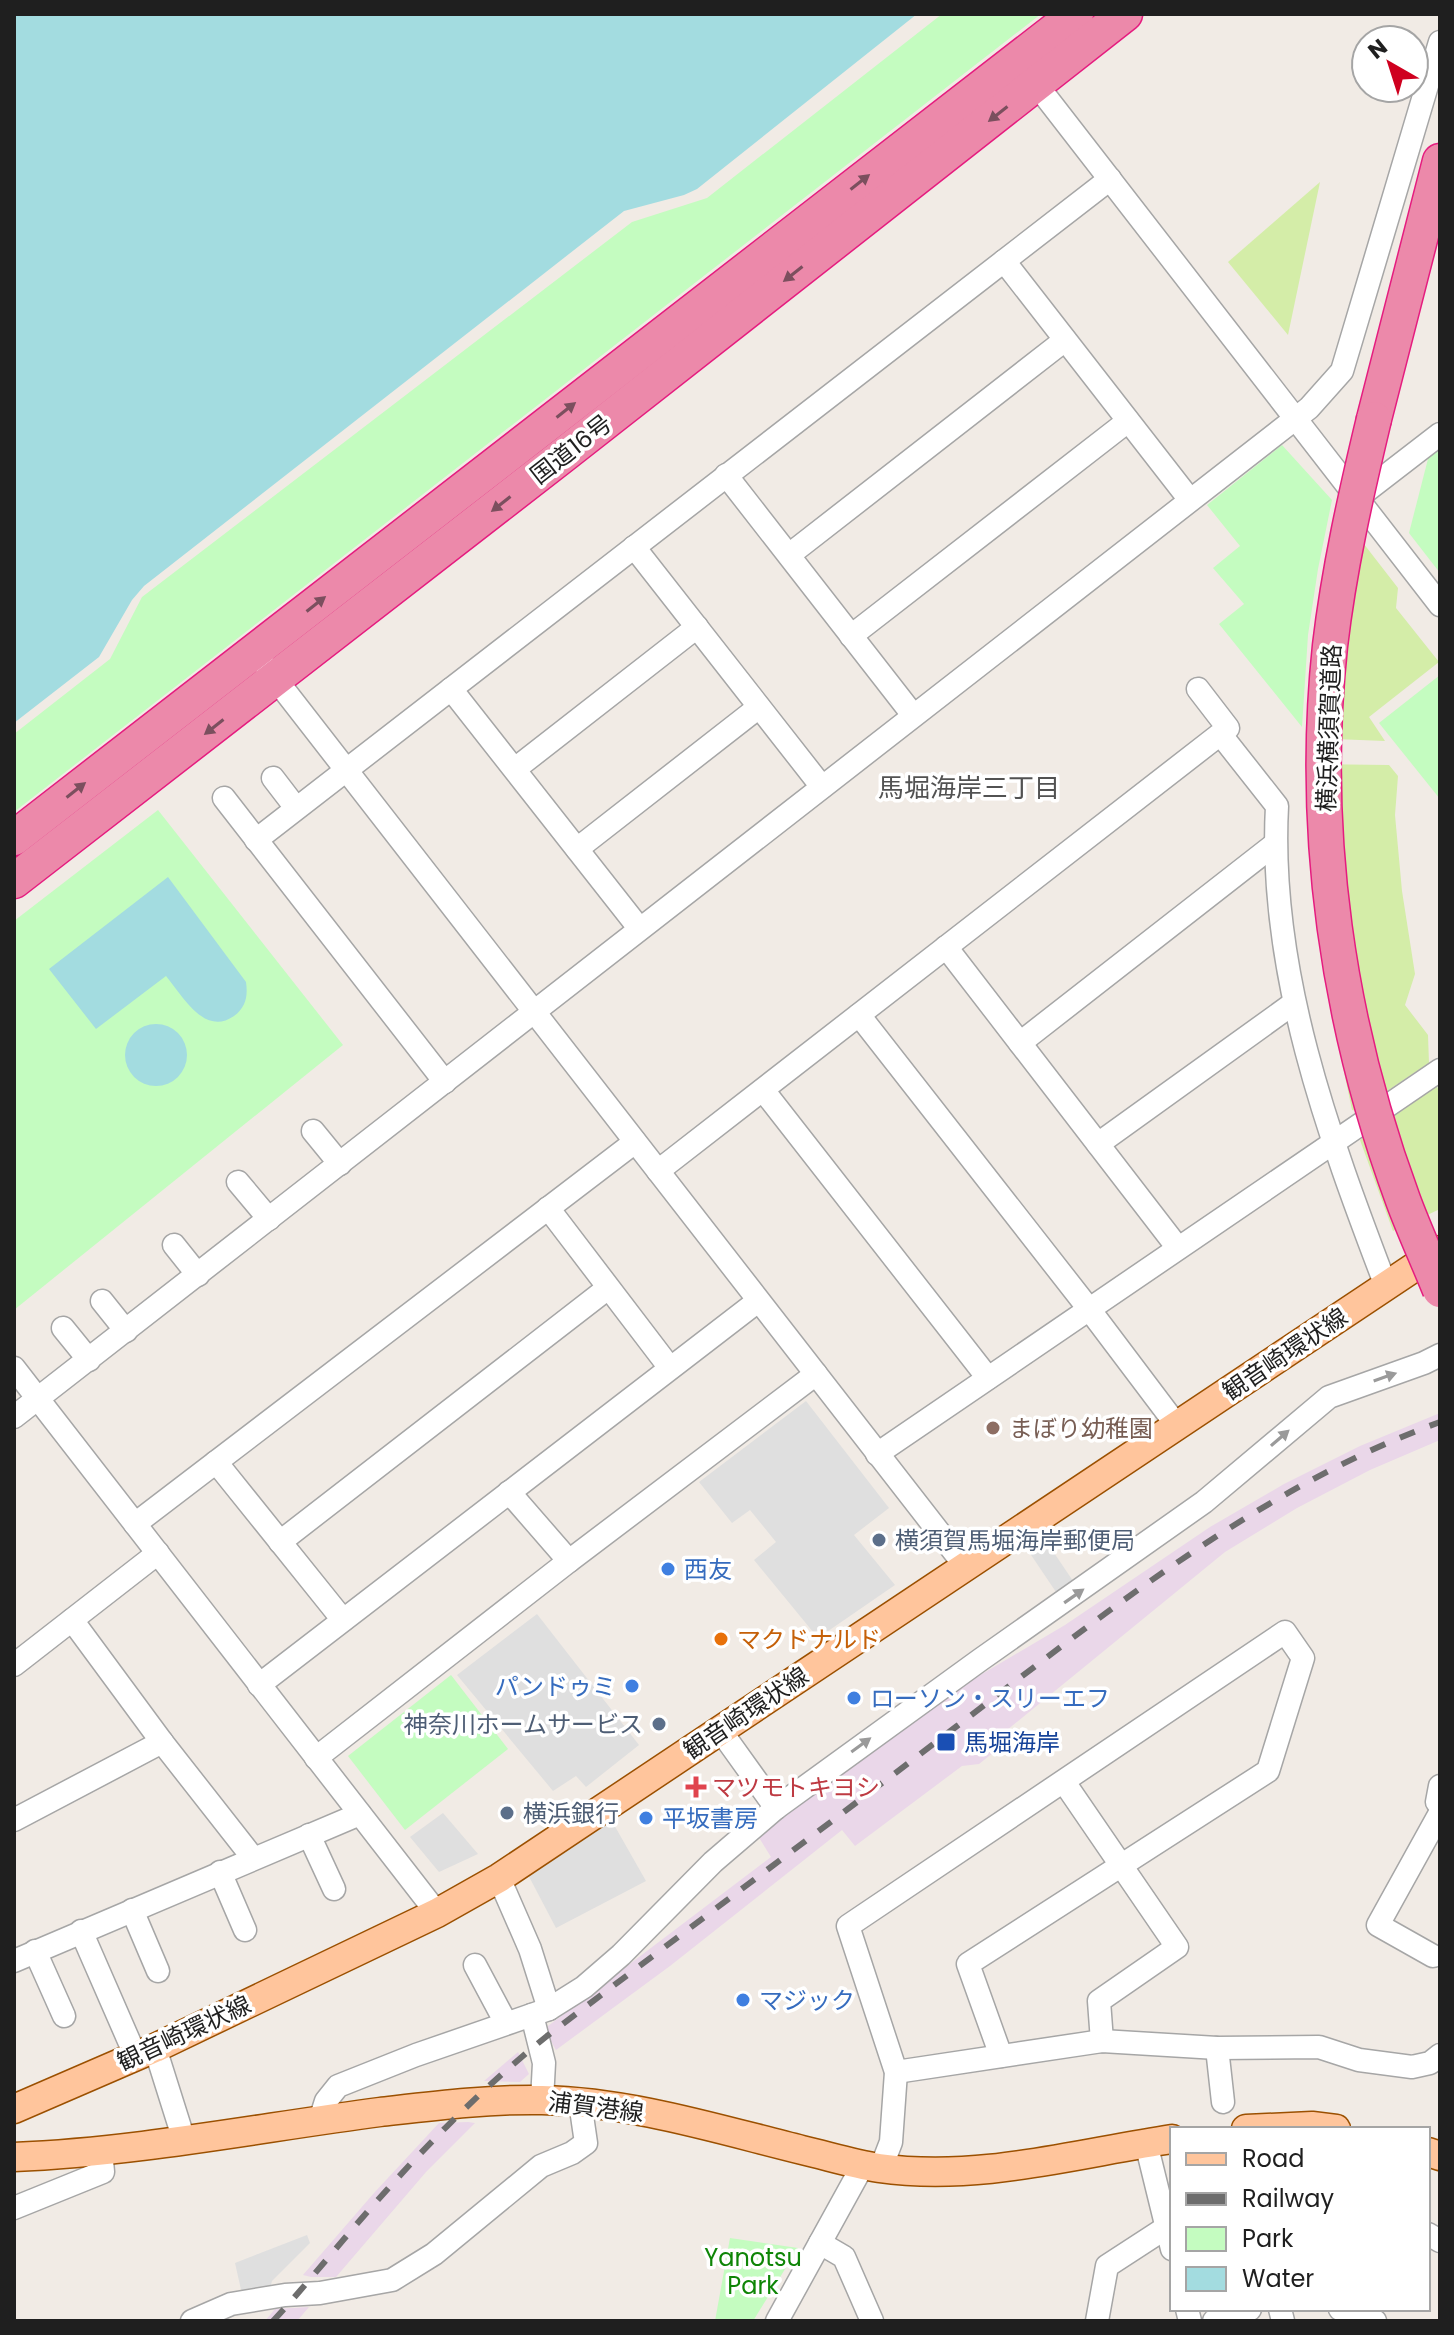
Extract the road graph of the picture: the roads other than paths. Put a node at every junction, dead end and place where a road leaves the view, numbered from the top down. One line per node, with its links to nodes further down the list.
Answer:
1 (1076, 14): 4 (highway, 国道16号)
2 (1125, 14): 4 (highway, 国道16号)
3 (1440, 42): 10 (street)
4 (1026, 72): 6 (street); 22 (highway, 国道16号, one-way to 4); 23 (highway, 国道16号, one-way to 23)
5 (1440, 161): 11 (highway, 横浜横須賀道路)
6 (1110, 179): 8 (street); 10 (street)
7 (1440, 210): 11 (highway, 横浜横須賀道路)
8 (1004, 261): 9 (street); 14 (street)
9 (1065, 340): 12 (street); 18 (street)
10 (1295, 418): 15 (street); 16 (street)
11 (1379, 420): 61 (highway, 横浜横須賀道路); 65 (highway, 横浜横須賀道路, bridge)
12 (1128, 421): 16 (street); 21 (street)
13 (1440, 434): 15 (street)
14 (726, 475): 17 (street); 18 (street)
15 (1357, 498): 19 (street)
16 (1190, 500): 27 (street)
17 (634, 547): 20 (street); 24 (street)
18 (789, 555): 21 (street)
19 (1440, 605)
20 (697, 627): 26 (street); 29 (street)
21 (851, 636): 27 (street)
22 (254, 651): 23 (street); 35 (highway, 国道16号, one-way to 22)
23 (276, 679): 30 (street); 39 (highway, 国道16号, one-way to 39)
24 (451, 689): 29 (street); 30 (street)
25 (1198, 689): 28 (street)
26 (759, 707): 32 (street); 38 (street)
27 (913, 715): 32 (street)
28 (1221, 735): 37 (street); 41 (street)
29 (515, 769): 38 (street)
30 (346, 770): 34 (street); 43 (street)
31 (273, 778): 34 (street)
32 (822, 787): 40 (street)
33 (224, 798): 36 (street)
34 (296, 808): 36 (street)
35 (14, 838)
36 (256, 840): 47 (street)
37 (1275, 844): 42 (street); 45 (street)
38 (577, 849): 40 (street)
39 (14, 881)
40 (639, 928): 43 (street)
41 (946, 947): 44 (street); 45 (street)
42 (1294, 1003): 51 (street); 52 (street)
43 (535, 1012): 47 (street); 50 (street)
44 (859, 1015): 48 (street); 68 (street)
45 (1020, 1043): 52 (street)
46 (1440, 1070): 51 (street)
47 (445, 1082): 53 (street)
48 (763, 1090): 54 (street); 76 (street)
49 (313, 1131): 53 (street)
50 (635, 1142): 54 (street); 56 (street)
51 (1332, 1143): 59 (street); 63 (street)
52 (1098, 1144): 59 (street)
53 (340, 1164): 57 (street)
54 (658, 1171): 67 (street)
55 (238, 1182): 57 (street)
56 (548, 1208): 64 (street); 81 (street)
57 (269, 1219): 62 (street)
58 (174, 1245): 62 (street)
59 (1178, 1248): 68 (street)
60 (1440, 1250): 63 (main road, 観音崎環状線)
61 (1440, 1260)
62 (198, 1275): 70 (street)
63 (1386, 1286): 79 (main road, 観音崎環状線)
64 (608, 1288): 74 (street); 84 (street)
65 (1440, 1290)
66 (102, 1301): 70 (street)
67 (758, 1301): 74 (street); 75 (street)
68 (1089, 1309): 76 (street); 79 (street)
69 (63, 1328): 72 (street)
70 (126, 1331): 72 (street)
71 (1440, 1355): 98 (street, one-way to 71)
72 (89, 1360): 77 (street)
73 (14, 1368): 77 (street)
74 (670, 1368): 82 (street)
75 (816, 1374): 80 (street); 86 (street)
76 (988, 1378): 80 (street)
77 (38, 1400): 78 (street); 83 (street)
78 (14, 1417)
79 (1178, 1427): 87 (main road, 観音崎環状線)
80 (877, 1454): 87 (street)
81 (216, 1462): 83 (street); 84 (street)
82 (509, 1492): 86 (street); 89 (street)
83 (135, 1524): 85 (street)
84 (280, 1542): 89 (street)
85 (158, 1553): 88 (street); 91 (street)
86 (569, 1561): 94 (street)
87 (966, 1567): 92 (main road, 観音崎環状線)
88 (72, 1620): 90 (street); 93 (street)
89 (343, 1620): 91 (street)
90 (14, 1665)
91 (259, 1685): 94 (street)
92 (720, 1730): 98 (street); 106 (main road, 観音崎環状線)
93 (162, 1742): 101 (street); 103 (street)
94 (316, 1758): 100 (street)
95 (1064, 1782): 104 (street); 104 (street); 125 (street)
96 (1440, 1786): 97 (street)
97 (1440, 1806)
98 (776, 1808): 117 (street)
99 (1440, 1813): 113 (street)
100 (360, 1814): 102 (street); 109 (street)
101 (14, 1820)
102 (309, 1835): 103 (street); 107 (street)
103 (253, 1858): 105 (street)
104 (1121, 1866): 120 (street); 124 (street)
105 (220, 1872): 108 (street); 110 (street)
106 (499, 1878): 109 (main road, 観音崎環状線); 117 (street)
107 (334, 1889)
108 (132, 1910): 111 (street); 116 (street)
109 (437, 1913): 122 (main road, 観音崎環状線)
110 (245, 1930)
111 (81, 1931): 112 (street); 122 (street)
112 (35, 1951): 114 (street); 118 (street)
113 (1433, 1956)
114 (14, 1961)
115 (475, 1965): 119 (street)
116 (158, 1971)
117 (541, 2012): 119 (street); 126 (street)
118 (64, 2016)
119 (506, 2023): 130 (street)
120 (1102, 2041): 121 (street); 124 (street)
121 (1217, 2048): 123 (street); 128 (street)
122 (146, 2052): 129 (main road, 観音崎環状線); 133 (street)
123 (1440, 2055)
124 (1001, 2056): 125 (street)
125 (896, 2072): 137 (street)
126 (542, 2100): 127 (main road, 浦賀港線); 130 (main road, 浦賀港線)
127 (580, 2102): 137 (main road, 浦賀港線); 143 (street)
128 (1223, 2102)
129 (14, 2109)
130 (320, 2120): 133 (main road, 浦賀港線)
131 (1290, 2127): 132 (main road)
132 (1320, 2127)
133 (184, 2140): 135 (main road, 浦賀港線)
134 (1159, 2141): 137 (main road, 浦賀港線); 139 (street)
135 (101, 2150): 136 (main road, 浦賀港線); 138 (street)
136 (14, 2157)
137 (872, 2166): 140 (street)
138 (14, 2208)
139 (1170, 2234): 146 (street)
140 (820, 2243): 144 (street); 145 (street)
141 (1244, 2311): 147 (street)
142 (1353, 2311): 148 (street)
143 (192, 2321)
144 (777, 2321)
145 (872, 2321)
146 (1097, 2321)
147 (1214, 2321)
148 (1375, 2321)

